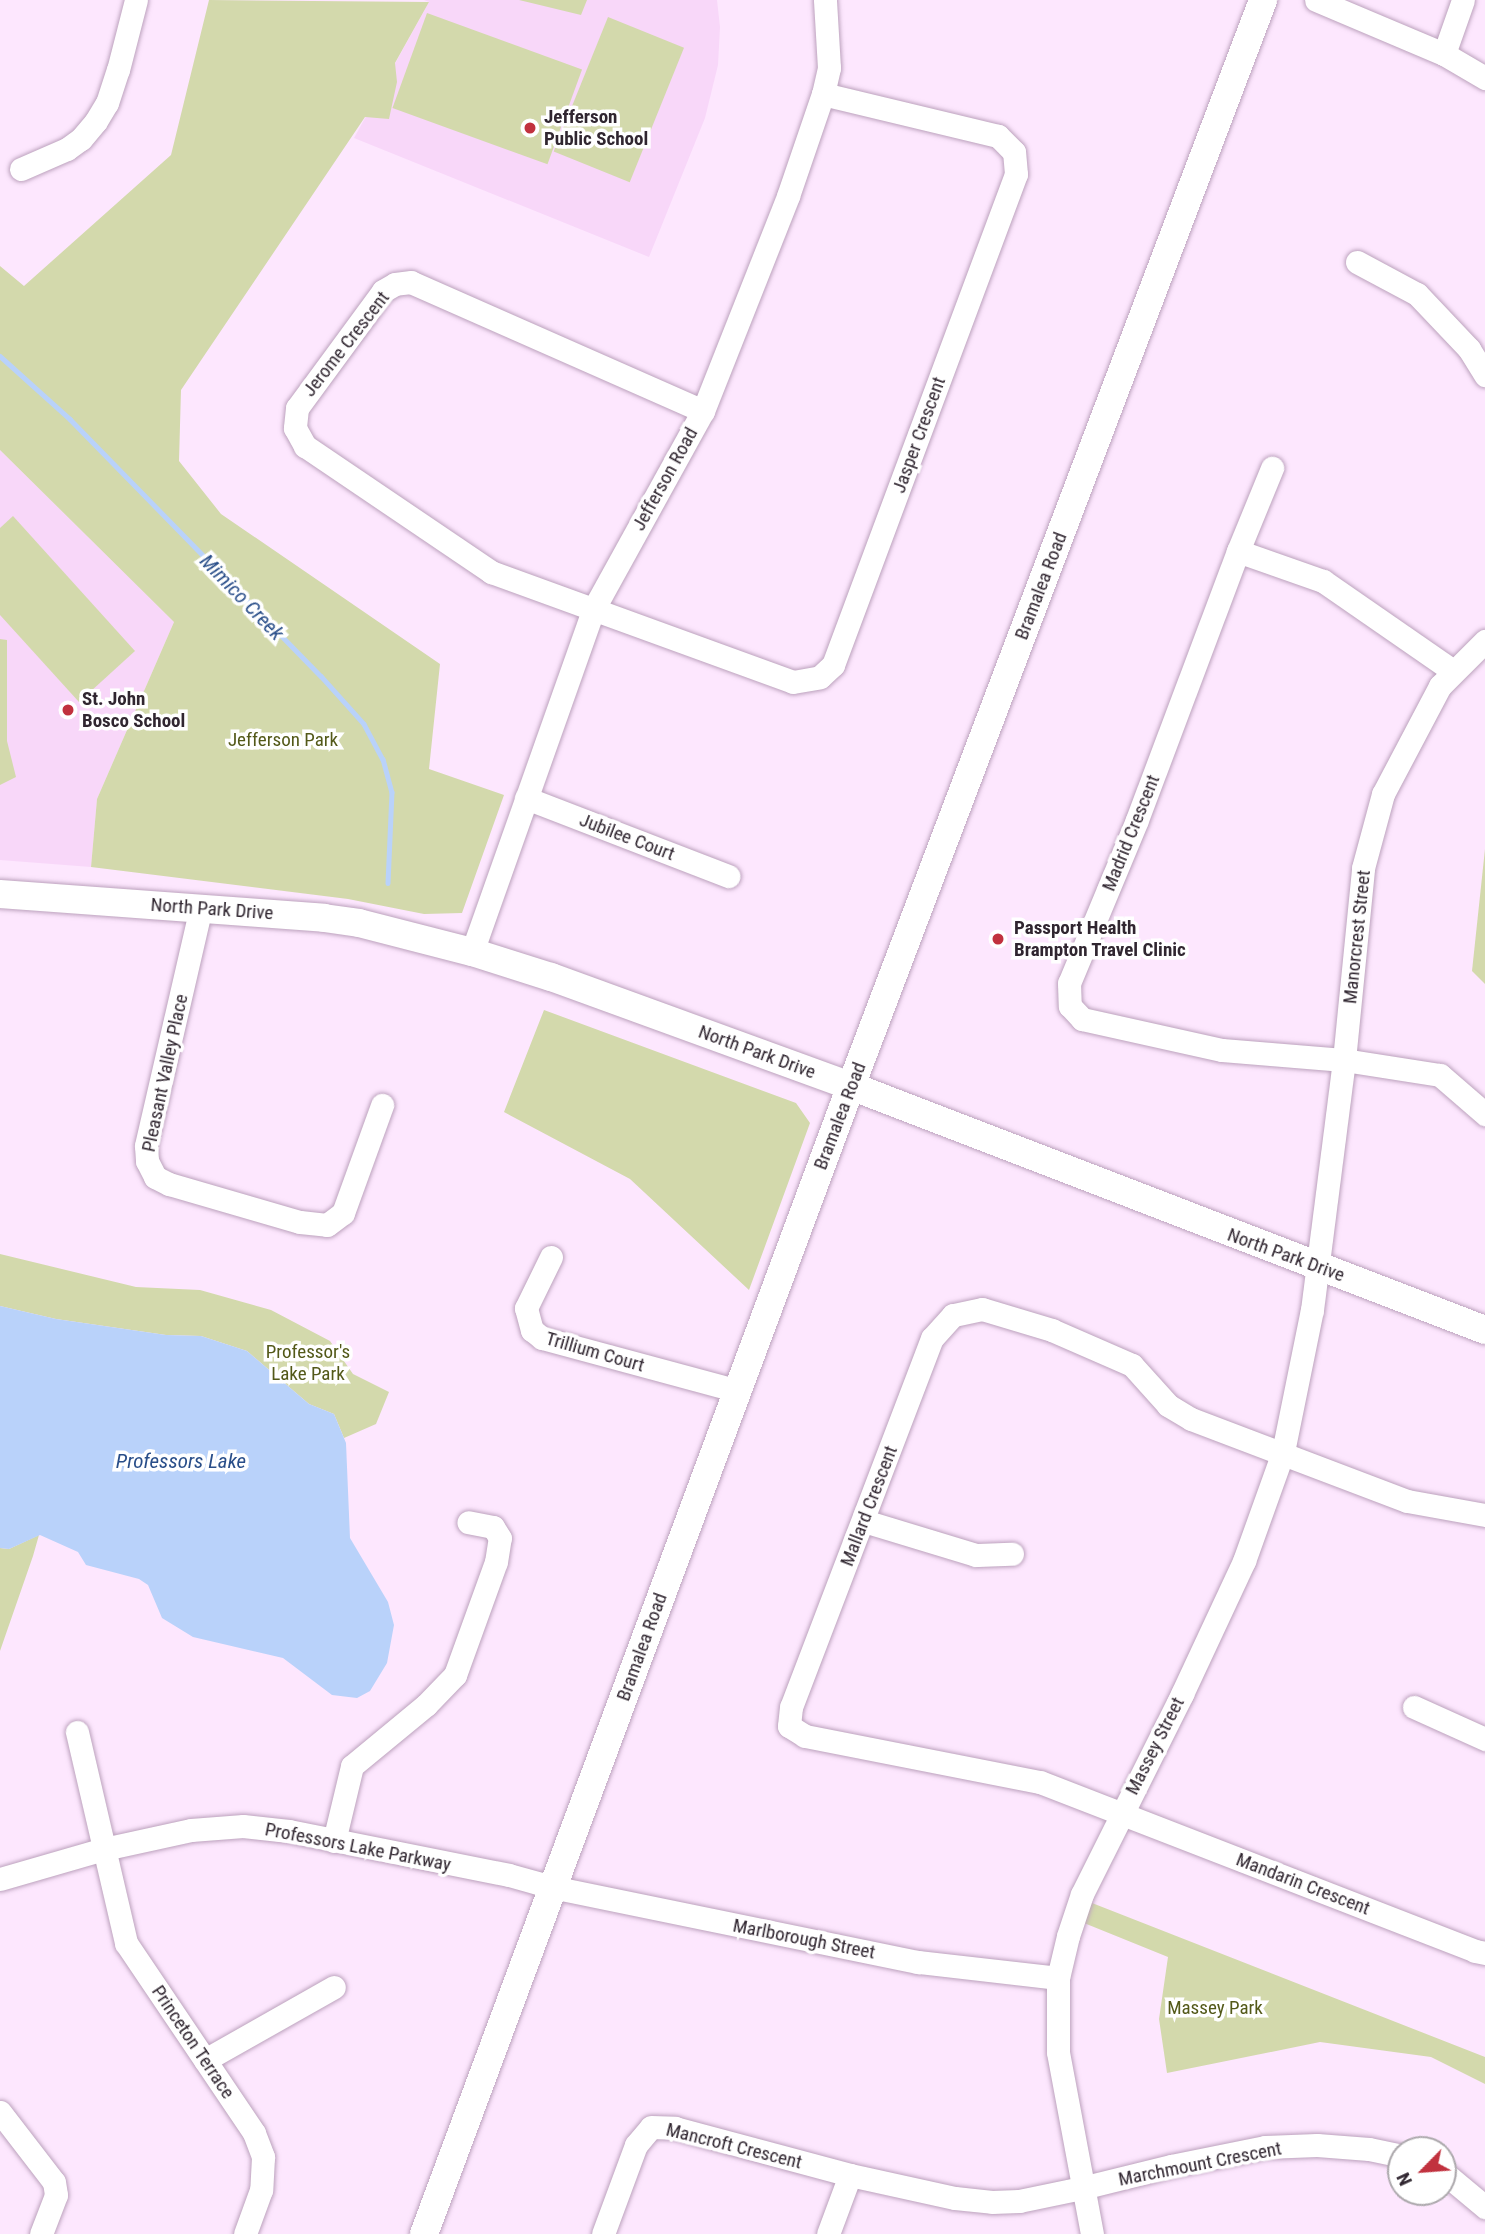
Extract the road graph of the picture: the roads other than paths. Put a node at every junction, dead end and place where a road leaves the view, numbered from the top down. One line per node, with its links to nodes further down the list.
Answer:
1 (136, 0): 9 (street)
2 (825, 0): 8 (street, Jefferson Road)
3 (1263, 0): 24 (main road, Bramalea Road)
4 (1316, 0): 6 (street)
5 (1463, 0): 6 (street)
6 (1444, 54): 7 (street)
7 (1485, 78)
8 (823, 94): 12 (street, Jefferson Road); 15 (street, Jasper Crescent)
9 (21, 169)
10 (1357, 262): 11 (street)
11 (1485, 375)
12 (703, 411): 15 (street, Jefferson Road); 15 (street, Jerome Crescent)
13 (1272, 468): 14 (street, Madrid Crescent)
14 (1238, 551): 17 (street); 23 (street, Madrid Crescent)
15 (593, 610): 18 (street, Jefferson Road)
16 (1485, 641): 17 (street, Manorcrest Street)
17 (1452, 671): 23 (street, Manorcrest Street)
18 (526, 798): 19 (street, Jubilee Court); 22 (street, Jefferson Road)
19 (728, 876)
20 (0, 894): 21 (main road, North Park Drive)
21 (201, 908): 22 (main road, North Park Drive); 25 (street, Pleasant Valley Place)
22 (472, 952): 24 (main road, North Park Drive)
23 (1344, 1060): 26 (street, Madrid Crescent); 28 (street, Manorcrest Street)
24 (851, 1086): 28 (main road, North Park Drive); 30 (main road, Bramalea Road)
25 (382, 1105)
26 (1485, 1114)
27 (551, 1257): 30 (street, Trillium Court)
28 (1317, 1266): 29 (main road, North Park Drive); 31 (street, Massey Street)
29 (1485, 1330)
30 (738, 1391): 43 (main road, Bramalea Road)
31 (1283, 1452): 32 (street); 33 (street, Mallard Crescent); 39 (street, Massey Street)
32 (1485, 1515)
33 (864, 1521): 35 (street); 39 (street, Mallard Crescent)
34 (468, 1522): 40 (street)
35 (1012, 1554)
36 (1414, 1707): 38 (street)
37 (77, 1732): 41 (street, Princeton Terrace)
38 (1485, 1739)
39 (1121, 1812): 44 (street, Mandarin Crescent); 45 (street, Massey Street)
40 (334, 1841): 41 (street, Professors Lake Parkway); 43 (street, Professors Lake Parkway)
41 (104, 1849): 42 (street, Professors Lake Parkway); 47 (street, Princeton Terrace)
42 (0, 1879)
43 (552, 1887): 45 (street, Marlborough Street); 56 (main road, Bramalea Road)
44 (1485, 1953)
45 (1058, 1978): 52 (street, Massey Street)
46 (334, 1987): 47 (street)
47 (205, 2060): 55 (street, Princeton Terrace)
48 (0, 2112): 54 (street)
49 (1387, 2153): 52 (street, Marchmount Crescent)
50 (850, 2175): 52 (street, Mancroft Crescent); 57 (street, Mancroft Crescent); 58 (street)
51 (1457, 2184): 53 (street)
52 (1082, 2188): 59 (street, Massey Street)
53 (1485, 2207)
54 (41, 2234)
55 (245, 2234)
56 (424, 2234)
57 (603, 2234)
58 (828, 2234)
59 (1092, 2234)

